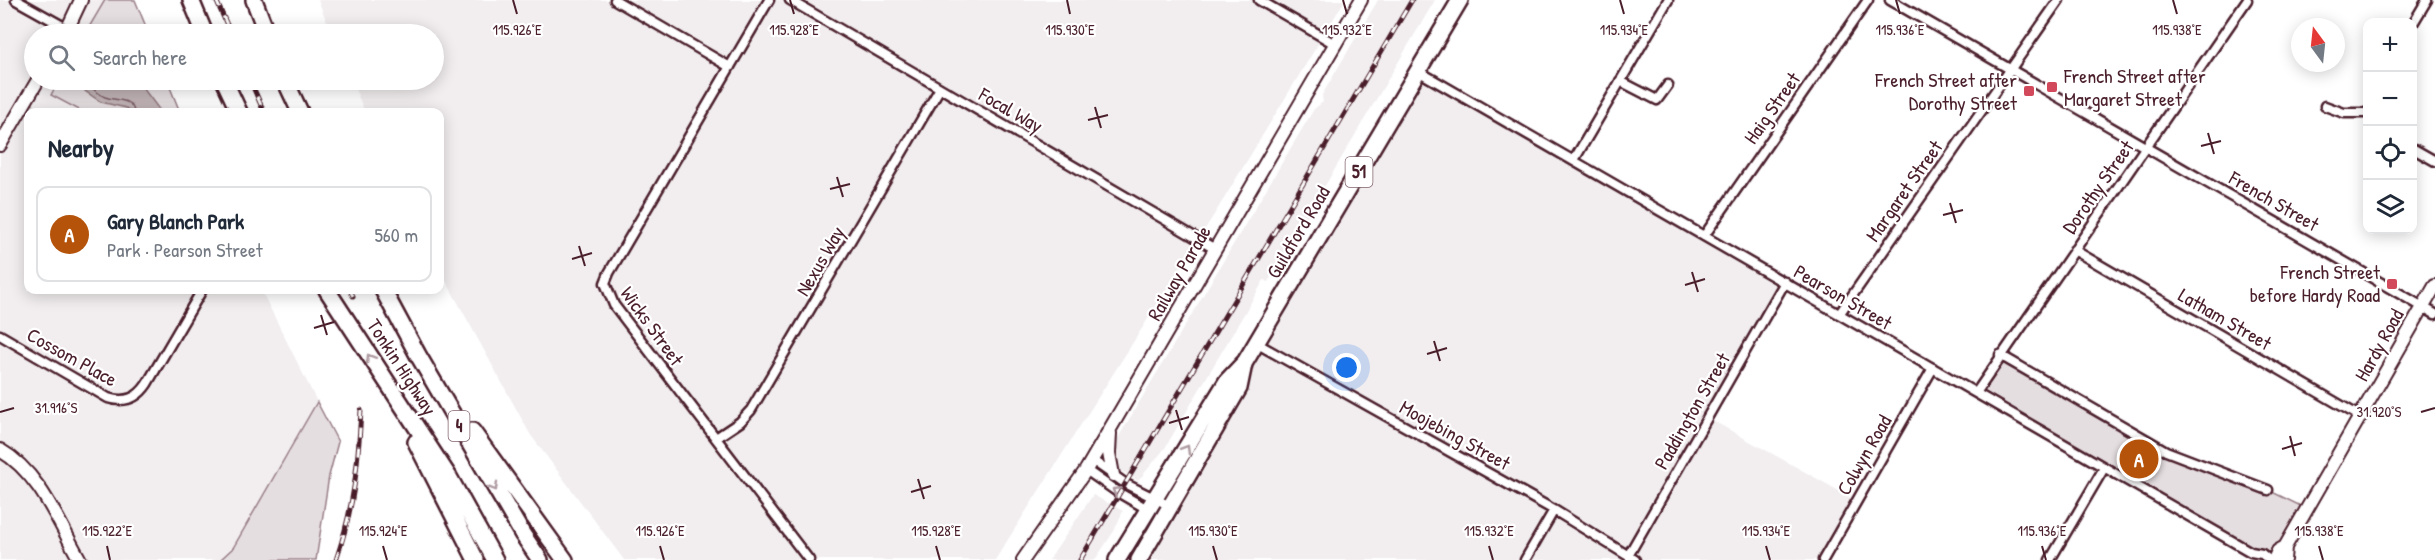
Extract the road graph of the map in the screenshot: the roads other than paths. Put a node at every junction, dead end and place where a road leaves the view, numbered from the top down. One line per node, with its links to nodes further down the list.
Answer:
1 (16, 0): 18 (street)
2 (81, 0): 19 (street)
3 (191, 0): 20 (highway)
4 (254, 0): 21 (highway)
5 (615, 0): 23 (street)
6 (770, 0): 23 (street, Wicks Street)
7 (790, 0): 28 (street, Focal Way)
8 (1259, 0): 22 (street)
9 (1361, 0): 22 (street, Railway Parade)
10 (1460, 0): 25 (highway, Guildford Road / 51)
11 (1668, 0): 26 (street)
12 (1868, 0): 41 (street, Haig Street)
13 (1890, 0): 24 (street, French Street)
14 (2059, 0): 24 (street, Margaret Street)
15 (2247, 0): 37 (street, Dorothy Street)
16 (2427, 0): 17 (street)
17 (2416, 18)
18 (54, 24)
19 (70, 24)
20 (201, 24)
21 (263, 24)
22 (1335, 44): 42 (street, Railway Parade)
23 (730, 67): 62 (street, Wicks Street)
24 (2011, 69): 37 (street, French Street); 50 (street, Margaret Street)
25 (1418, 71): 39 (street, Pearson Street); 53 (highway, Guildford Road / 51)
26 (1620, 81): 27 (street); 39 (street)
27 (1668, 85)
28 (940, 88): 42 (street, Focal Way); 62 (street, Nexus Way)
29 (32, 90): 36 (street)
30 (229, 90): 33 (highway)
31 (290, 90): 34 (highway)
32 (2325, 106): 35 (street)
33 (237, 108)
34 (298, 108)
35 (2363, 112)
36 (0, 145)
37 (2147, 146): 43 (street, Dorothy Street); 49 (street, French Street)
38 (2417, 151): 40 (street)
39 (1574, 160): 41 (street, Pearson Street)
40 (2435, 161)
41 (1704, 236): 44 (street, Pearson Street)
42 (1215, 249): 61 (street, Railway Parade)
43 (2074, 249): 55 (street, Dorothy Street); 60 (street, Latham Street)
44 (1785, 282): 50 (street, Pearson Street); 73 (street, Paddington Street)
45 (2435, 286): 49 (street, Hardy Road)
46 (200, 294): 52 (street, Cossom Place)
47 (330, 294): 58 (highway, Tonkin Highway / 4, one-way to 47)
48 (385, 294): 54 (highway, Tonkin Highway / 4)
49 (2423, 307): 51 (street); 60 (street, Hardy Road)
50 (1840, 313): 57 (street, Pearson Street)
51 (2435, 314)
52 (0, 335)
53 (1256, 343): 56 (highway, Guildford Road / 51); 69 (street, Moojebing Street)
54 (418, 355): 77 (highway, Tonkin Highway / 4, one-way to 77); 78 (highway)
55 (2000, 356): 59 (street, Dorothy Street); 67 (street)
56 (1245, 362): 68 (highway, Guildford Road / 51, one-way to 56); 70 (highway, Guildford Road / 51)
57 (1933, 368): 59 (street, Pearson Street); 84 (street, Colwyn Road)
58 (385, 381): 75 (highway); 76 (highway, Tonkin Highway / 4)
59 (1976, 393): 65 (street, Pearson Street)
60 (2361, 417): 71 (street, Hardy Road)
61 (1110, 429): 64 (street, Railway Parade); 66 (street)
62 (716, 438): 79 (street, Wicks Street)
63 (0, 450): 74 (street)
64 (1089, 465): 66 (street); 68 (street, one-way to 64); 80 (street, Railway Parade)
65 (2104, 468): 72 (street, Pearson Street); 85 (street)
66 (1113, 476): 68 (street)
67 (2268, 490)
68 (1152, 504): 70 (street); 70 (street); 81 (highway, Guildford Road / 51)
69 (1554, 510): 73 (street, Moojebing Street); 83 (street)
70 (1168, 512): 82 (highway, Guildford Road / 51)
71 (2285, 554): 87 (street, Hardy Road)
72 (2253, 556): 86 (street, Pearson Street)
73 (1631, 558)
74 (80, 560)
75 (476, 560)
76 (495, 560)
77 (540, 560)
78 (565, 560)
79 (809, 560)
80 (1023, 560)
81 (1117, 560)
82 (1139, 560)
83 (1526, 560)
84 (1823, 560)
85 (2050, 560)
86 (2269, 560)
87 (2274, 560)

